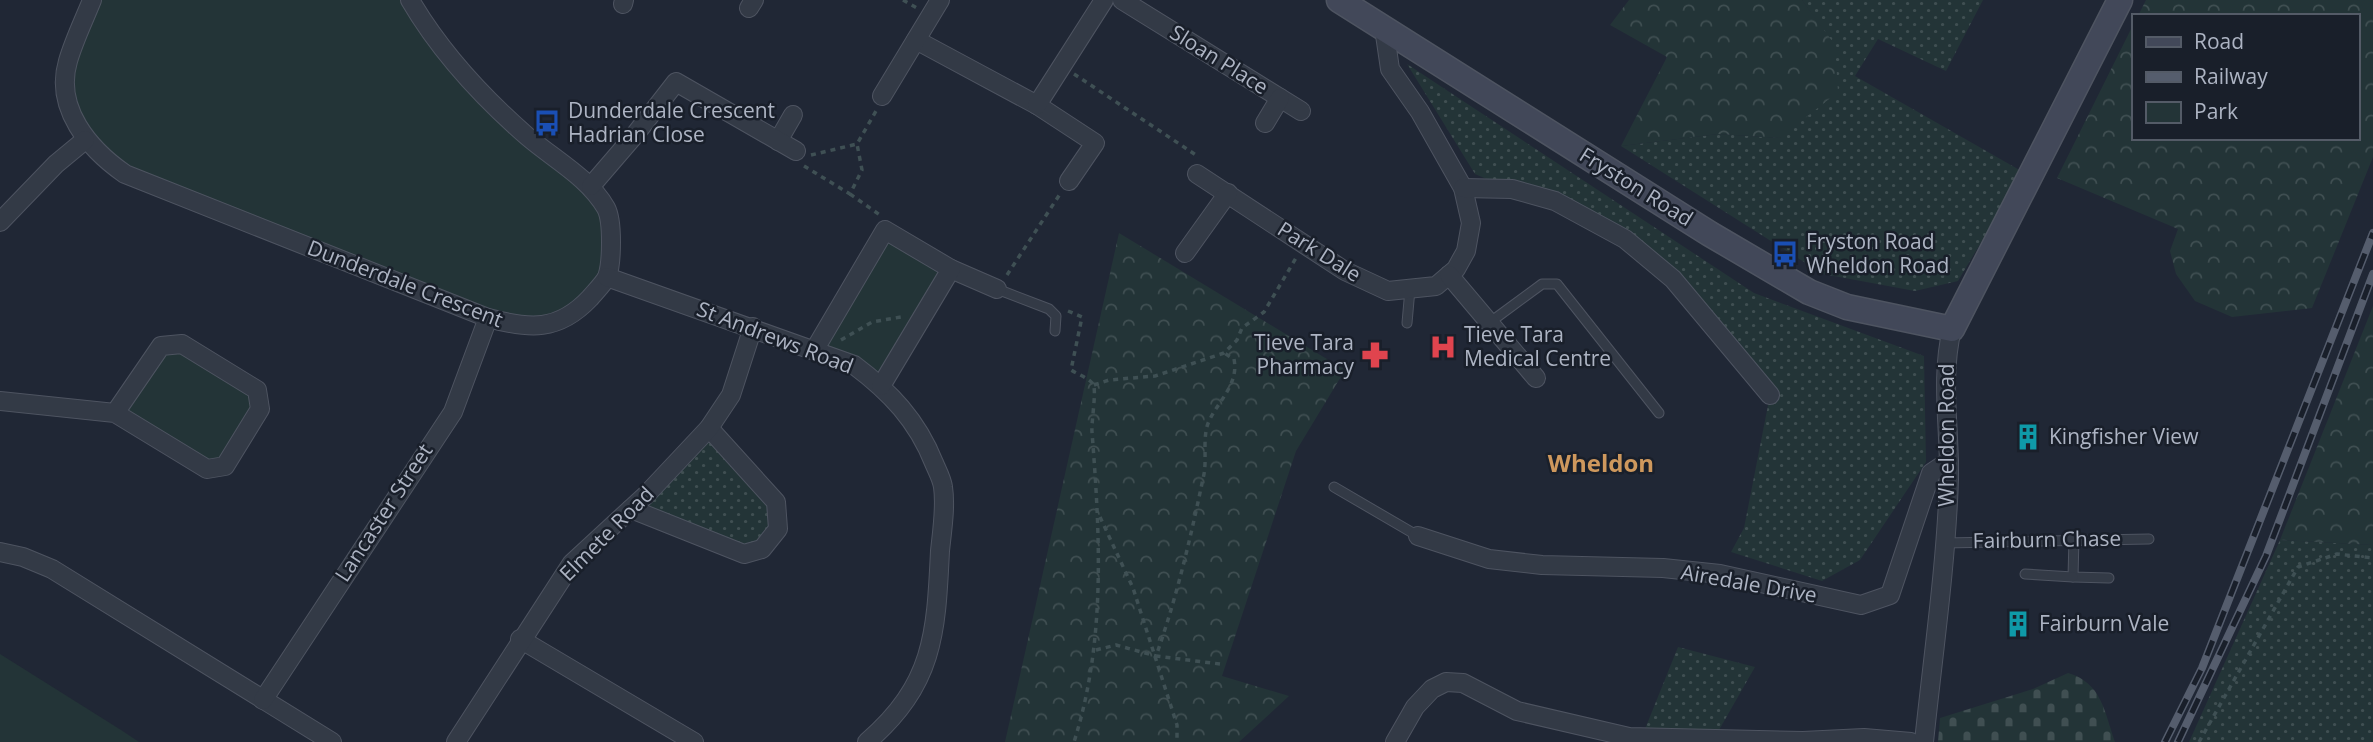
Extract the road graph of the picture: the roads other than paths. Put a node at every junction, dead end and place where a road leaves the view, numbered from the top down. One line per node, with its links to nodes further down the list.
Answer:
1 (92, 0): 16 (street, Dunderdale Crescent)
2 (410, 0): 21 (street)
3 (940, 0): 9 (street)
4 (1104, 0): 12 (street)
5 (1122, 0): 11 (street, Sloan Place)
6 (1339, 0): 8 (street, Fryston Road)
7 (2120, 0): 35 (street, Wheldon Road)
8 (1384, 28): 22 (street); 35 (street, Fryston Road)
9 (916, 40): 10 (street); 12 (street)
10 (882, 96)
11 (1280, 98): 13 (street, Sloan Place); 15 (street, Sloan Place)
12 (1037, 105): 20 (street)
13 (1301, 111)
14 (793, 115): 17 (street)
15 (1265, 123)
16 (85, 140): 24 (street); 31 (street, Dunderdale Crescent)
17 (778, 141): 18 (street); 21 (street)
18 (797, 154)
19 (1197, 174): 23 (street, Park Dale)
20 (1069, 181)
21 (591, 186): 28 (street)
22 (1463, 188): 27 (street); 40 (street)
23 (1228, 193): 25 (street); 30 (street, Park Dale)
24 (0, 222)
25 (1185, 253)
26 (951, 269): 29 (street); 37 (street); 39 (street)
27 (1448, 275): 30 (street, Park Dale); 33 (street)
28 (607, 277): 31 (street, Dunderdale Crescent); 34 (street, St Andrews Road)
29 (997, 289): 36 (lane)
30 (1410, 289): 32 (lane)
31 (488, 318): 57 (street, Lancaster Street)
32 (1407, 323)
33 (1489, 323): 38 (street); 42 (lane)
34 (752, 327): 37 (street, St Andrews Road); 44 (street, Elmete Road)
35 (1952, 329): 45 (street, Wheldon Road)
36 (1055, 331)
37 (820, 351): 39 (street, St Andrews Road)
38 (1536, 379)
39 (881, 386): 64 (street, St Andrews Road)
40 (1770, 396)
41 (0, 401): 43 (street)
42 (1659, 413)
43 (115, 414): 43 (street)
44 (709, 428): 47 (street, Elmete Road); 47 (street)
45 (1949, 461): 48 (street, Airedale Drive); 51 (street, Wheldon Road)
46 (1334, 487): 48 (lane)
47 (631, 509): 56 (street, Elmete Road)
48 (1418, 536)
49 (2074, 538): 50 (lane, Fairburn Chase); 51 (lane, Fairburn Chase); 54 (lane)
50 (2149, 539)
51 (1945, 543): 67 (street, Wheldon Road)
52 (0, 552): 57 (street)
53 (2025, 574): 54 (lane)
54 (2073, 578): 55 (lane)
55 (2109, 578)
56 (520, 639): 62 (street, Elmete Road); 63 (street)
57 (263, 699): 61 (street)
58 (1628, 740): 59 (street); 65 (street)
59 (1678, 741): 60 (street)
60 (1803, 741): 66 (street)
61 (332, 742)
62 (456, 742)
63 (694, 742)
64 (866, 742)
65 (1395, 742)
66 (1911, 742)
67 (1924, 742)

